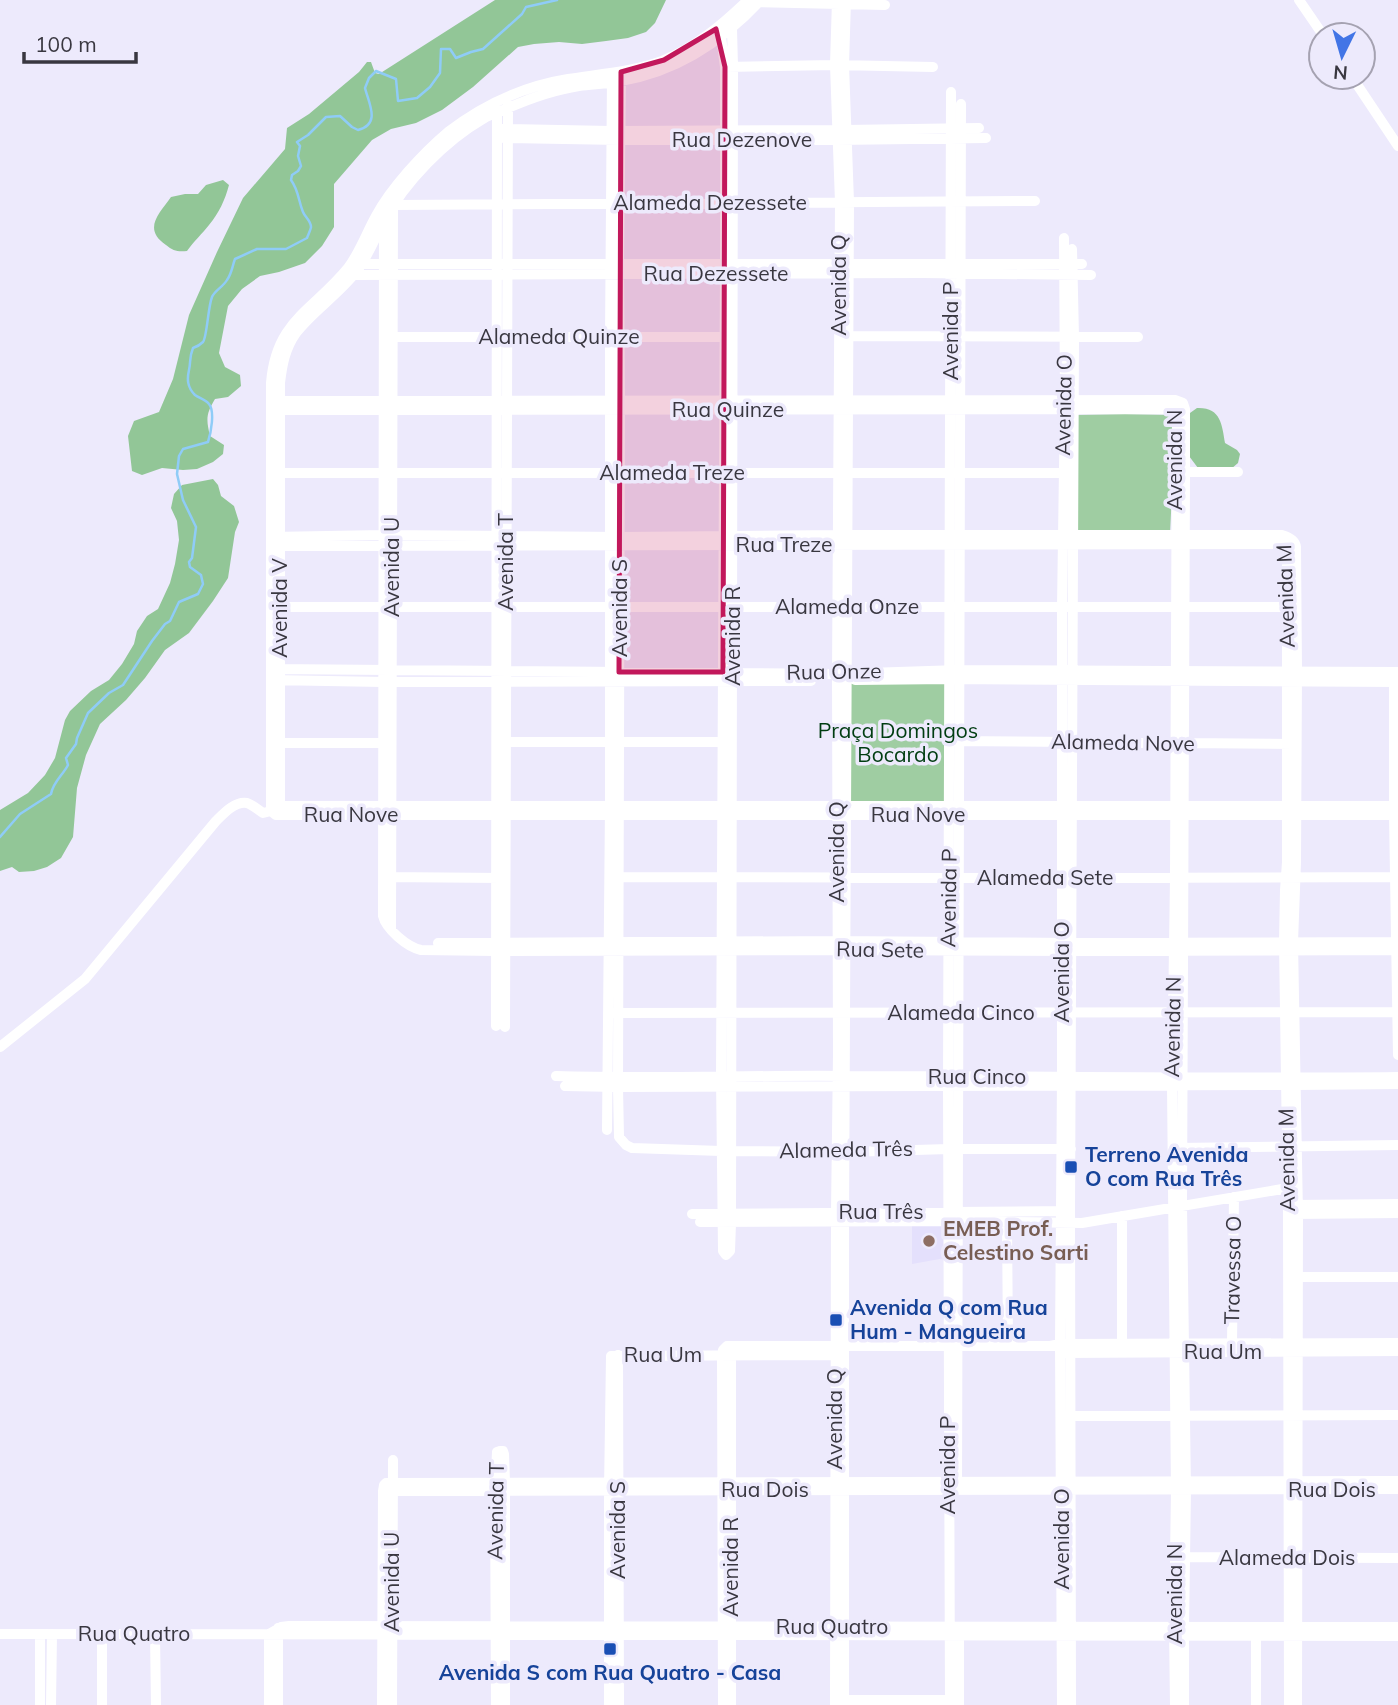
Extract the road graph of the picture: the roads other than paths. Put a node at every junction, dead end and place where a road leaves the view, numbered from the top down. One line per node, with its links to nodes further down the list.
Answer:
1 (1299, 0): 5 (street)
2 (754, 1): 3 (street); 6 (street, Avenida V)
3 (842, 2): 4 (street); 8 (street, Avenida Q)
4 (885, 5)
5 (1313, 21)
6 (729, 25): 7 (street, Avenida V); 9 (street, Avenida R)
7 (719, 33): 9 (street, Avenida R); 11 (street, Avenida V)
8 (839, 65): 9 (street); 10 (street); 21 (street, Avenida Q)
9 (729, 67): 20 (street, Avenida R)
10 (933, 67)
11 (616, 77): 15 (street, Avenida V); 19 (street, Avenida S)
12 (1361, 91): 22 (street)
13 (951, 92): 17 (street, Avenida P)
14 (961, 104): 17 (street, Avenida P)
15 (502, 105): 16 (street, Avenida T); 24 (street, Avenida V)
16 (503, 133): 19 (street, Rua Dezenove); 28 (street, Avenida T)
17 (956, 133): 18 (street, Rua Dezenove); 21 (street, Rua Dezenove); 26 (street, Avenida P)
18 (982, 133)
19 (616, 135): 20 (street, Rua Dezenove); 29 (street, Avenida S)
20 (729, 135): 21 (street, Rua Dezenove); 27 (street, Avenida R)
21 (841, 135): 25 (street, Avenida Q)
22 (1398, 146)
23 (1035, 201): 26 (street, Alameda Dezessete)
24 (390, 202): 28 (street, Alameda Dezessete); 30 (street, Avenida V); 40 (street, Avenida U)
25 (844, 202): 26 (street, Alameda Dezessete); 27 (street, Alameda Dezessete); 37 (street, Avenida Q)
26 (957, 202): 38 (street, Avenida P)
27 (729, 203): 29 (street, Alameda Dezessete); 36 (street, Avenida R)
28 (503, 204): 29 (street, Alameda Dezessete); 34 (street, Avenida T)
29 (615, 204): 35 (street, Avenida S)
30 (381, 217): 39 (street, Avenida V); 40 (street, Avenida U)
31 (1064, 238): 33 (street, Avenida O)
32 (1072, 249): 33 (street, Avenida O)
33 (1071, 268): 38 (street, Rua Dezessete); 41 (street, Rua Dezessete); 48 (street, Avenida O)
34 (503, 269): 35 (street, Rua Dezessete); 40 (street, Rua Dezessete); 45 (street, Avenida T)
35 (615, 269): 36 (street, Rua Dezessete); 46 (street, Avenida S)
36 (730, 269): 37 (street, Rua Dezessete); 47 (street, Avenida R)
37 (844, 269): 38 (street, Rua Dezessete); 43 (street, Avenida Q)
38 (956, 269): 42 (street, Avenida P)
39 (352, 270): 40 (street, Rua Dezessete); 53 (street, Avenida V)
40 (389, 270): 44 (street, Avenida U)
41 (1091, 275)
42 (956, 335): 43 (street); 48 (street); 51 (street, Avenida P)
43 (844, 336): 50 (street, Avenida Q)
44 (388, 337): 45 (street, Alameda Quinze); 54 (street, Avenida U)
45 (502, 337): 46 (street, Alameda Quinze); 55 (street, Avenida T)
46 (615, 337): 47 (street, Alameda Quinze); 56 (street, Avenida S)
47 (729, 337): 57 (street, Avenida R)
48 (1069, 337): 49 (street); 52 (street, Avenida O)
49 (1138, 337)
50 (844, 405): 51 (street, Rua Quinze); 57 (street, Rua Quinze); 59 (street, Avenida Q)
51 (955, 405): 52 (street, Rua Quinze); 67 (street, Avenida P)
52 (1069, 405): 58 (street, Rua Quinze); 68 (street, Avenida O)
53 (275, 406): 54 (street, Rua Quinze); 62 (street, Avenida V)
54 (388, 406): 55 (street, Rua Quinze); 63 (street, Avenida U)
55 (502, 406): 56 (street, Rua Quinze); 64 (street, Avenida T)
56 (615, 406): 57 (street, Rua Quinze); 65 (street, Avenida S)
57 (729, 406): 66 (street, Avenida R)
58 (1179, 406): 60 (street, Avenida N)
59 (843, 472): 66 (street, Alameda Treze); 67 (street, Alameda Treze); 70 (street, Avenida Q)
60 (1181, 472): 61 (street); 73 (street, Avenida N)
61 (1238, 472)
62 (275, 473): 63 (street, Alameda Treze); 74 (street, Avenida V)
63 (388, 473): 64 (street, Alameda Treze); 69 (street, Avenida U)
64 (502, 473): 65 (street, Alameda Treze); 75 (street, Avenida T)
65 (615, 473): 66 (street, Alameda Treze); 78 (street, Avenida S)
66 (729, 473): 76 (street, Avenida R)
67 (955, 473): 68 (street, Alameda Treze); 71 (street, Avenida P)
68 (1068, 473): 72 (street, Avenida O)
69 (388, 540): 74 (street, Rua Treze); 75 (street, Rua Treze); 80 (street, Avenida U)
70 (842, 540): 71 (street, Rua Treze); 76 (street, Rua Treze); 82 (street, Avenida Q)
71 (955, 540): 72 (street, Rua Treze); 83 (street, Avenida P)
72 (1068, 540): 73 (street, Rua Treze); 84 (street, Avenida O)
73 (1180, 540): 77 (street, Rua Treze); 85 (street, Avenida N)
74 (276, 541): 79 (street, Avenida V)
75 (502, 541): 78 (street, Rua Treze); 87 (street, Avenida T)
76 (728, 541): 78 (street, Rua Treze); 88 (street, Avenida R)
77 (1290, 541): 86 (street, Avenida M)
78 (615, 542): 81 (street, Avenida S)
79 (275, 607): 80 (street, Alameda Onze); 90 (street, Avenida V)
80 (388, 607): 87 (street, Alameda Onze); 93 (street, Avenida U)
81 (614, 607): 87 (street, Alameda Onze); 88 (street, Alameda Onze); 96 (street, Avenida S)
82 (842, 607): 83 (street, Alameda Onze); 88 (street, Alameda Onze); 98 (street, Avenida Q)
83 (955, 607): 84 (street, Alameda Onze); 89 (street, Avenida P)
84 (1068, 607): 85 (street, Alameda Onze); 91 (street, Avenida O)
85 (1180, 607): 86 (street, Alameda Onze); 92 (street, Avenida N)
86 (1292, 607): 95 (street, Avenida M)
87 (502, 608): 94 (street, Avenida T)
88 (728, 608): 97 (street, Avenida R)
89 (954, 674): 91 (street, Rua Onze); 98 (street, Rua Onze); 101 (street, Avenida P)
90 (276, 675): 93 (street, Rua Onze); 105 (street, Avenida V)
91 (1067, 675): 92 (street, Rua Onze); 104 (street, Avenida O)
92 (1180, 675): 95 (street, Rua Onze); 107 (street, Avenida N)
93 (387, 676): 94 (street, Rua Onze); 106 (street, Avenida U)
94 (501, 676): 96 (street, Rua Onze); 102 (street, Avenida T)
95 (1292, 676): 99 (street, Rua Onze); 108 (street, Avenida M)
96 (614, 677): 97 (street, Rua Onze); 100 (street, Avenida S)
97 (728, 677): 98 (street, Rua Onze); 103 (street, Avenida R)
98 (841, 677): 115 (street, Avenida Q)
99 (1396, 677): 109 (street)
100 (615, 741): 102 (street); 103 (street); 113 (street, Avenida S)
101 (955, 741): 104 (street, Alameda Nove); 117 (street, Avenida P)
102 (501, 742): 112 (street, Avenida T)
103 (727, 742): 114 (street, Avenida R)
104 (1068, 742): 107 (street, Alameda Nove); 118 (street, Avenida O)
105 (275, 743): 106 (street); 110 (street, Avenida V)
106 (387, 743): 111 (street, Avenida U)
107 (1180, 743): 108 (street, Alameda Nove); 119 (street, Avenida N)
108 (1292, 744): 120 (street, Avenida M)
109 (1396, 746): 116 (street)
110 (276, 809): 111 (street, Rua Nove); 150 (street, Rua Nove)
111 (387, 810): 112 (street, Rua Nove); 127 (street, Avenida U)
112 (501, 810): 113 (street, Rua Nove); 128 (street, Avenida T)
113 (615, 810): 114 (street, Rua Nove); 121 (street, Avenida S)
114 (727, 810): 115 (street, Rua Nove); 122 (street, Avenida R)
115 (842, 810): 117 (street, Rua Nove); 123 (street, Avenida Q)
116 (1396, 810): 120 (street, Rua Nove); 126 (street)
117 (954, 811): 118 (street, Rua Nove); 124 (street, Avenida P)
118 (1068, 811): 119 (street, Rua Nove); 129 (street, Avenida O)
119 (1180, 811): 120 (street, Rua Nove); 130 (street, Avenida N)
120 (1292, 811): 125 (street, Avenida M)
121 (614, 877): 122 (street, Alameda Sete); 137 (street, Avenida S)
122 (727, 877): 123 (street, Alameda Sete); 133 (street, Avenida R)
123 (842, 877): 124 (street, Alameda Sete); 132 (street, Avenida Q)
124 (954, 877): 129 (street, Alameda Sete); 138 (street, Avenida P)
125 (1291, 877): 126 (street, Alameda Sete); 130 (street, Alameda Sete); 134 (street, Avenida M)
126 (1396, 877): 135 (street)
127 (387, 878): 128 (street); 131 (street, Avenida U)
128 (500, 878): 136 (street, Avenida T)
129 (1067, 878): 130 (street, Alameda Sete); 139 (street, Avenida O)
130 (1180, 878): 140 (street, Avenida N)
131 (403, 941): 136 (street, Rua Sete)
132 (842, 945): 133 (street, Rua Sete); 138 (street, Rua Sete); 143 (street, Avenida Q)
133 (727, 946): 137 (street, Rua Sete); 148 (street, Avenida R)
134 (1289, 946): 135 (street, Rua Sete); 140 (street, Rua Sete); 147 (street, Avenida M)
135 (1397, 946): 141 (street)
136 (500, 947): 137 (street, Rua Sete); 149 (street, Avenida T)
137 (613, 947): 142 (street, Avenida S)
138 (953, 947): 139 (street, Rua Sete); 144 (street, Avenida P)
139 (1066, 947): 140 (street, Rua Sete); 145 (street, Avenida O)
140 (1179, 947): 146 (street, Avenida N)
141 (1398, 1012): 147 (street, Alameda Cinco); 151 (street)
142 (613, 1013): 148 (street, Alameda Cinco); 160 (street, Avenida S)
143 (842, 1013): 144 (street, Alameda Cinco); 148 (street, Alameda Cinco); 154 (street, Avenida Q)
144 (954, 1013): 145 (street, Alameda Cinco); 155 (street, Avenida P)
145 (1067, 1013): 146 (street, Alameda Cinco); 157 (street, Avenida O)
146 (1178, 1013): 147 (street, Alameda Cinco); 158 (street, Avenida N)
147 (1290, 1013): 159 (street, Avenida M)
148 (726, 1014): 156 (street, Avenida R)
149 (500, 1027)
150 (0, 1047)
151 (1398, 1055)
152 (556, 1076): 160 (street, Rua Cinco)
153 (1398, 1077): 159 (street, Rua Cinco)
154 (842, 1081): 155 (street, Rua Cinco); 156 (street, Rua Cinco); 171 (street, Avenida Q)
155 (953, 1081): 157 (street, Rua Cinco); 168 (street, Avenida P)
156 (726, 1082): 160 (street, Rua Cinco); 170 (street, Avenida R)
157 (1067, 1082): 158 (street, Rua Cinco); 169 (street, Avenida O)
158 (1177, 1082): 159 (street, Rua Cinco); 167 (street, Avenida N)
159 (1291, 1082): 161 (street, Rua Cinco); 165 (street, Avenida M)
160 (613, 1083): 162 (street, Rua Cinco); 163 (street, Avenida S); 164 (street, Avenida S)
161 (1398, 1084)
162 (565, 1086)
163 (607, 1130)
164 (624, 1143): 170 (street, Alameda Três)
165 (1292, 1145): 166 (street); 167 (street); 172 (street, Avenida M); 176 (street, Avenida M)
166 (1398, 1145)
167 (1177, 1148): 175 (street, Avenida N)
168 (953, 1149): 169 (street, Alameda Três); 171 (street, Alameda Três); 178 (street, Avenida P)
169 (1066, 1149): 181 (street, Avenida O)
170 (726, 1151): 171 (street, Alameda Três); 183 (street, Avenida R)
171 (841, 1152): 180 (street, Avenida Q)
172 (1288, 1188): 173 (street); 176 (street, Avenida M)
173 (1234, 1197): 175 (street); 189 (street, Travessa O)
174 (1398, 1204): 176 (street)
175 (1177, 1207): 179 (street); 195 (street, Avenida N)
176 (1293, 1209): 177 (street); 186 (street, Avenida M); 193 (street, Avenida M)
177 (1398, 1213)
178 (953, 1216): 180 (street, Rua Três); 181 (street, Rua Três); 184 (street, Rua Três); 192 (street, Avenida P)
179 (1122, 1216): 181 (street); 190 (street)
180 (840, 1217): 183 (street, Rua Três); 196 (street, Avenida Q)
181 (1066, 1217): 184 (street, Rua Três); 194 (street, Avenida O)
182 (696, 1218): 183 (street, Rua Três)
183 (727, 1218): 185 (street, Avenida R)
184 (1007, 1222): 191 (street)
185 (727, 1251)
186 (1298, 1277): 187 (street); 193 (street, Avenida M)
187 (1398, 1278)
188 (1398, 1342): 193 (street, Rua Um)
189 (1232, 1343): 193 (street, Rua Um); 195 (street, Rua Um)
190 (1122, 1344): 194 (street, Rua Um); 195 (street, Rua Um)
191 (1008, 1345): 192 (street, Rua Um); 194 (street, Rua Um)
192 (953, 1347): 196 (street, Rua Um); 211 (street, Avenida P)
193 (1293, 1347): 195 (street, Rua Um); 198 (street, Rua Um); 200 (street, Avenida M)
194 (1062, 1348): 195 (street, Rua Um); 202 (street, Avenida O); 212 (street, Avenida O)
195 (1179, 1348): 203 (street, Avenida N)
196 (840, 1350): 197 (street, Rua Um); 210 (street, Avenida Q)
197 (726, 1351): 199 (street, Rua Um); 209 (street, Avenida R)
198 (1398, 1351)
199 (614, 1357): 208 (street, Avenida S)
200 (1293, 1415): 201 (street); 203 (street); 206 (street, Avenida M)
201 (1398, 1415)
202 (1071, 1416): 203 (street); 212 (street, Avenida O)
203 (1180, 1416): 213 (street, Avenida N)
204 (393, 1460): 214 (street, Avenida U)
205 (1398, 1481): 206 (street, Rua Dois)
206 (1294, 1485): 213 (street, Rua Dois); 215 (street, Rua Dois); 217 (street, Avenida M)
207 (500, 1486): 208 (street, Rua Dois); 214 (street, Rua Dois); 221 (street, Avenida T)
208 (614, 1486): 209 (street, Rua Dois); 222 (street, Avenida S)
209 (727, 1486): 210 (street, Rua Dois); 223 (street, Avenida R)
210 (840, 1486): 211 (street, Rua Dois); 224 (street, Avenida Q)
211 (953, 1486): 212 (street, Rua Dois); 227 (street, Avenida P)
212 (1066, 1486): 213 (street, Rua Dois); 228 (street, Avenida O)
213 (1181, 1486): 216 (street, Avenida N)
214 (388, 1487): 220 (street, Avenida U)
215 (1398, 1489)
216 (1180, 1558): 217 (street, Alameda Dois); 229 (street, Avenida N)
217 (1293, 1558): 218 (street, Alameda Dois); 230 (street, Avenida M)
218 (1398, 1558)
219 (1398, 1627): 230 (street, Rua Quatro)
220 (387, 1630): 221 (street, Rua Quatro); 226 (street, Rua Quatro); 244 (street, Avenida U); 245 (street, Avenida U)
221 (501, 1631): 222 (street, Rua Quatro); 246 (street, Avenida T); 247 (street, Avenida T)
222 (614, 1631): 223 (street, Rua Quatro); 248 (street, Avenida S); 249 (street, Avenida S)
223 (727, 1631): 224 (street, Rua Quatro); 250 (street, Avenida R); 251 (street, Avenida R)
224 (840, 1631): 227 (street, Rua Quatro); 236 (street, Avenida Q)
225 (1256, 1631): 229 (street, Rua Quatro); 230 (street, Rua Quatro); 256 (street)
226 (275, 1632): 234 (street, Rua Quatro); 242 (street); 243 (street)
227 (955, 1632): 228 (street, Rua Quatro); 237 (street, Avenida P)
228 (1066, 1632): 229 (street, Rua Quatro); 252 (street, Avenida O); 253 (street, Avenida O)
229 (1179, 1632): 254 (street, Avenida N); 255 (street, Avenida N)
230 (1293, 1632): 235 (street, Rua Quatro); 257 (street, Avenida M); 258 (street, Avenida M)
231 (0, 1634): 232 (street, Rua Quatro)
232 (46, 1634): 233 (street, Rua Quatro); 238 (street); 239 (street)
233 (102, 1634): 234 (street, Rua Quatro); 240 (street)
234 (155, 1634): 241 (street)
235 (1398, 1636)
236 (840, 1702): 237 (street)
237 (954, 1702)
238 (40, 1705)
239 (51, 1705)
240 (102, 1705)
241 (156, 1705)
242 (269, 1705)
243 (278, 1705)
244 (382, 1705)
245 (392, 1705)
246 (496, 1705)
247 (505, 1705)
248 (610, 1705)
249 (619, 1705)
250 (723, 1705)
251 (731, 1705)
252 (1062, 1705)
253 (1071, 1705)
254 (1175, 1705)
255 (1185, 1705)
256 (1256, 1705)
257 (1289, 1705)
258 (1297, 1705)

